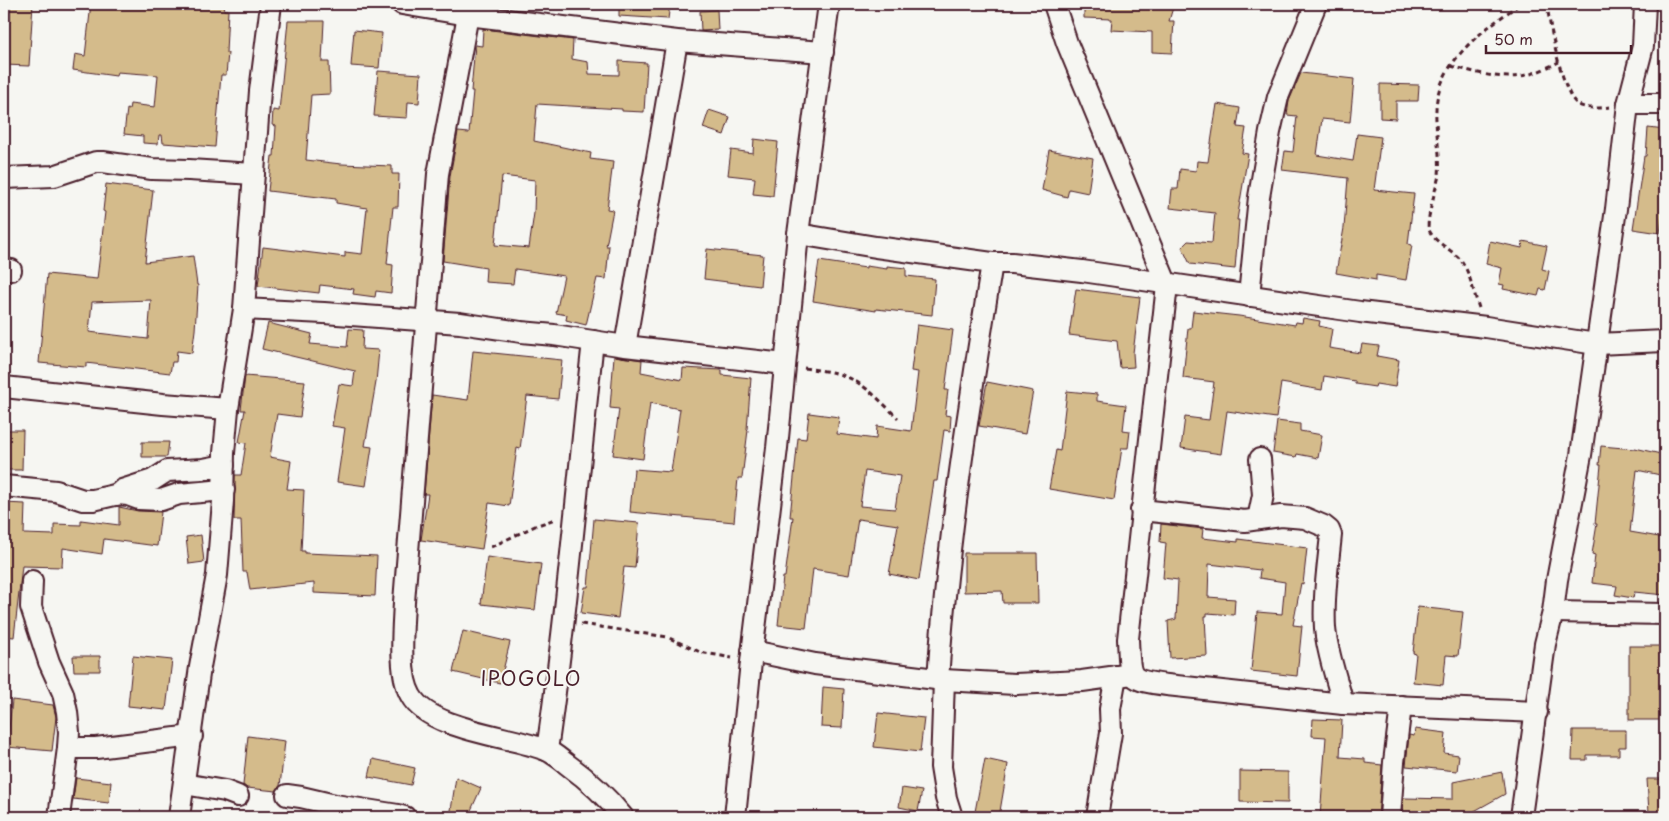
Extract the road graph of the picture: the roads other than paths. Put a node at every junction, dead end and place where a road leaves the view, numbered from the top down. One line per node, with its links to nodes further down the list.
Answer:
1 (271, 4): 13 (street)
2 (402, 4): 8 (street)
3 (829, 4): 10 (street)
4 (1054, 4): 17 (street)
5 (1316, 4): 18 (street)
6 (1646, 4): 11 (street)
7 (497, 11): 8 (street); 9 (street)
8 (468, 15): 20 (street)
9 (677, 41): 10 (street); 24 (street)
10 (823, 52): 15 (street)
11 (1628, 104): 12 (street); 23 (street)
12 (1665, 104)
13 (254, 174): 14 (street); 19 (street)
14 (4, 178)
15 (798, 234): 16 (street); 25 (street)
16 (992, 264): 17 (street); 40 (street)
17 (1167, 285): 18 (street); 33 (street)
18 (1250, 296): 23 (street)
19 (244, 309): 20 (street); 27 (street)
20 (425, 321): 21 (street); 46 (street)
21 (593, 341): 24 (street); 46 (street)
22 (1665, 341): 23 (street)
23 (1596, 344): 36 (street)
24 (625, 346): 25 (street)
25 (785, 364): 38 (street)
26 (4, 387): 27 (street)
27 (228, 409): 29 (street)
28 (1260, 459): 34 (street)
29 (224, 465): 31 (street); 32 (street)
30 (4, 486): 32 (street)
31 (224, 490): 32 (street); 44 (street)
32 (117, 495)
33 (1141, 510): 34 (street); 39 (street)
34 (1258, 519): 41 (street)
35 (32, 581): 45 (street)
36 (1553, 612): 37 (street); 43 (street)
37 (1665, 614)
38 (751, 657): 40 (street); 55 (street)
39 (1124, 675): 40 (street); 41 (street); 57 (street)
40 (941, 680): 56 (street)
41 (1343, 704): 42 (street)
42 (1401, 706): 43 (street); 58 (street)
43 (1536, 712): 59 (street)
44 (192, 736): 45 (street); 47 (street)
45 (68, 748): 51 (street)
46 (547, 750): 54 (street)
47 (184, 784): 49 (street); 52 (street)
48 (286, 795): 50 (street)
49 (238, 796)
50 (371, 814): 53 (street)
51 (59, 817)
52 (179, 817)
53 (405, 817)
54 (623, 817)
55 (735, 817)
56 (952, 817)
57 (1097, 817)
58 (1390, 817)
59 (1522, 817)

